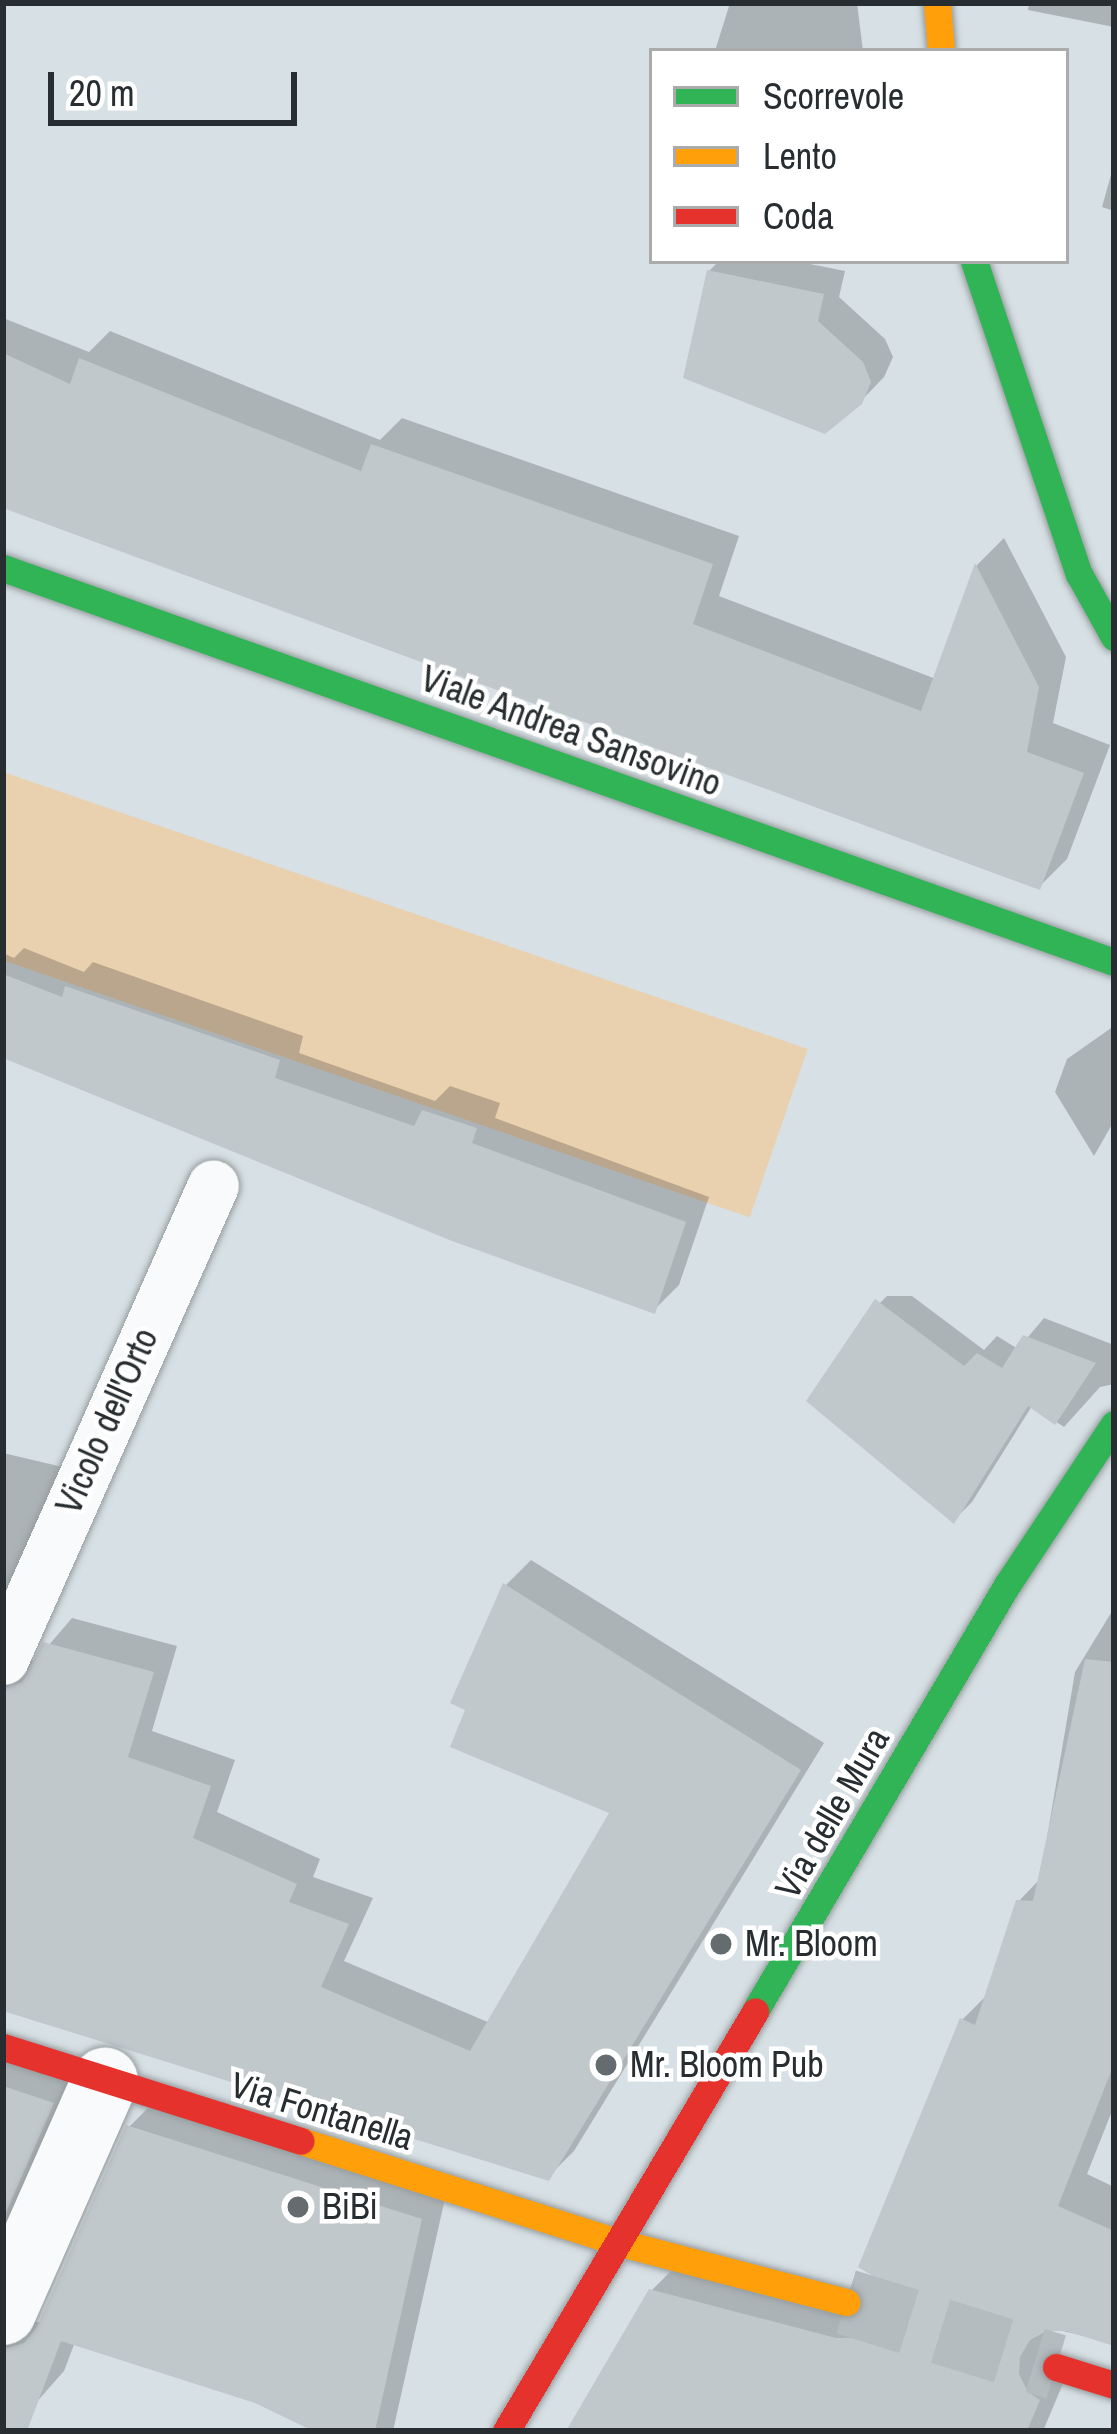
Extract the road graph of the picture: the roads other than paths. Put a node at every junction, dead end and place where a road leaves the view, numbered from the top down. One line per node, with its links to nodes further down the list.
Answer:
1 (937, 3): 2 (street)
2 (941, 48)
3 (975, 264): 5 (street)
4 (3, 568): 6 (street, Viale Andrea Sansovino)
5 (1114, 637)
6 (1114, 962)
7 (213, 1185): 9 (lane, Vicolo dell'Orto)
8 (1114, 1424): 12 (street, Via delle Mura)
9 (3, 1658)
10 (3, 2048): 11 (street, Via Fontanella)
11 (105, 2080): 12 (street, Via Fontanella); 14 (street)
12 (621, 2243): 13 (street, Via Fontanella); 17 (street, Via delle Mura)
13 (846, 2302)
14 (3, 2312)
15 (1055, 2367): 16 (street)
16 (1114, 2384)
17 (506, 2431)

